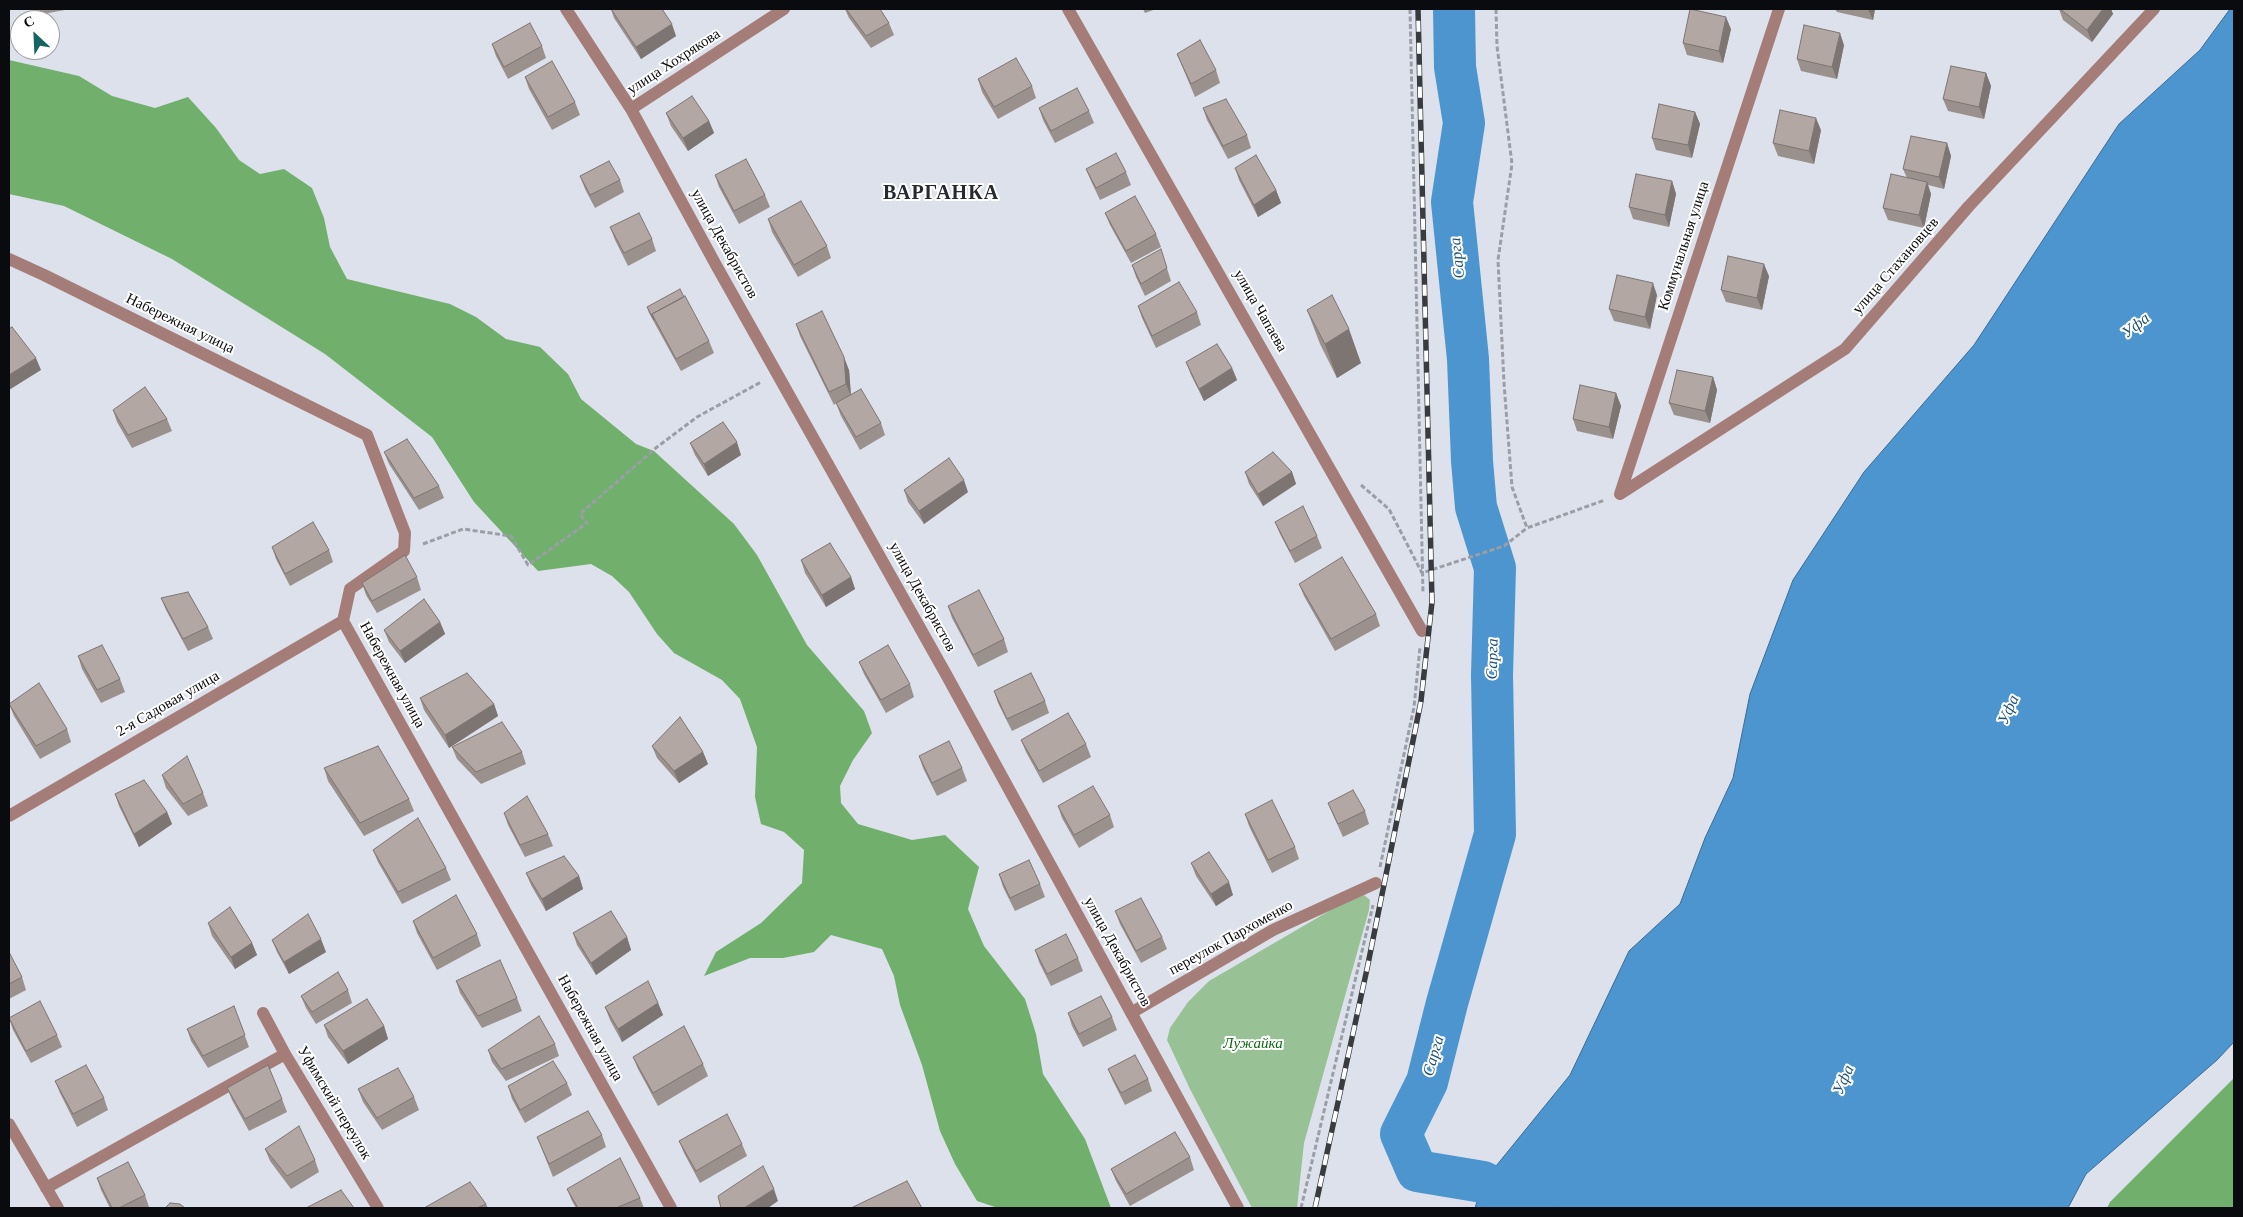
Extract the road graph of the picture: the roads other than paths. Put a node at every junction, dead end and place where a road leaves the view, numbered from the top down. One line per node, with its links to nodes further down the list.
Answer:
1 (566, 9): 6 (street, улица Декабристов)
2 (784, 9): 6 (street, улица Хохрякова)
3 (1068, 9): 10 (street, улица Чапаева)
4 (1779, 9): 8 (street, Коммунальная улица)
5 (2154, 9): 8 (street, улица Стахановцев)
6 (631, 109): 14 (street, улица Декабристов)
7 (9, 259): 9 (street, Набережная улица)
8 (1620, 494)
9 (343, 621): 11 (street, 2-я Садовая улица); 20 (street, Набережная улица)
10 (1422, 631)
11 (9, 816)
12 (1376, 884): 14 (street, переулок Пархоменко)
13 (263, 1013): 15 (street, Уфимский переулок)
14 (1131, 1013): 21 (street, улица Декабристов)
15 (285, 1054): 17 (street); 19 (street, Уфимский переулок)
16 (9, 1124): 17 (street)
17 (46, 1188): 18 (street)
18 (58, 1208)
19 (378, 1208)
20 (672, 1208)
21 (1238, 1208)

